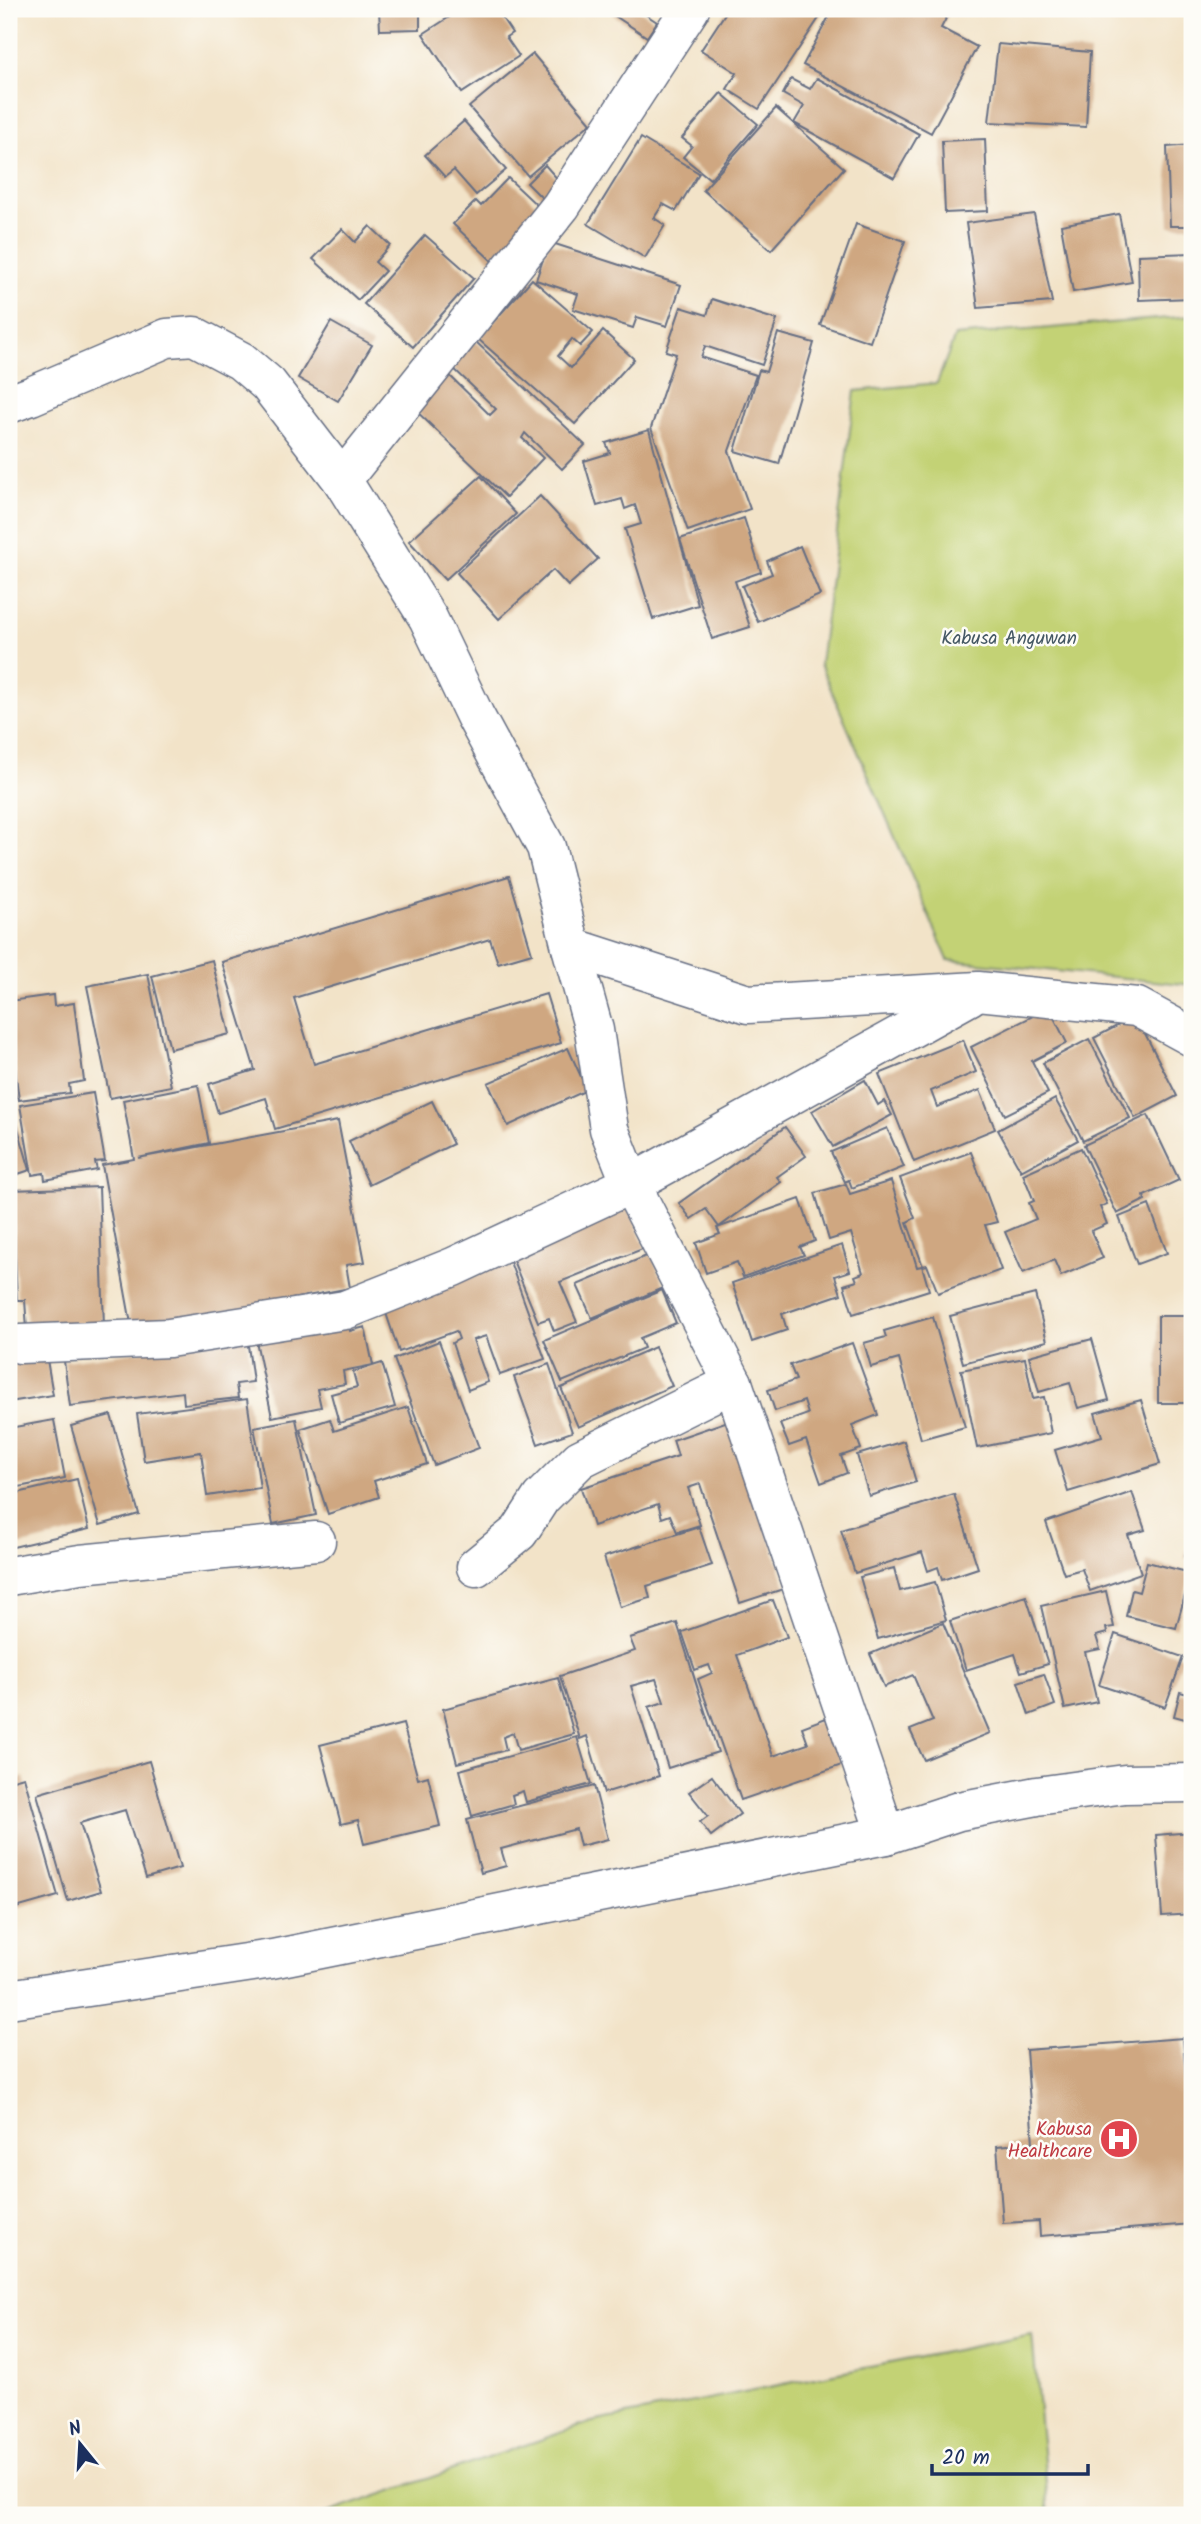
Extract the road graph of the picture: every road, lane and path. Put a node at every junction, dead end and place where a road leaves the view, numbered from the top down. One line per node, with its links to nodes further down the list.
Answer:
1 (690, 9): 3 (street)
2 (9, 404): 3 (street)
3 (342, 480): 4 (street)
4 (571, 947): 5 (street); 7 (street)
5 (978, 991): 6 (street); 7 (street)
6 (1191, 1040)
7 (631, 1184): 8 (street); 9 (street)
8 (20, 1344)
9 (733, 1383): 11 (street); 14 (street)
10 (316, 1541): 12 (street)
11 (476, 1567)
12 (9, 1576)
13 (1192, 1783): 14 (street)
14 (886, 1835): 15 (street)
15 (9, 1999)

